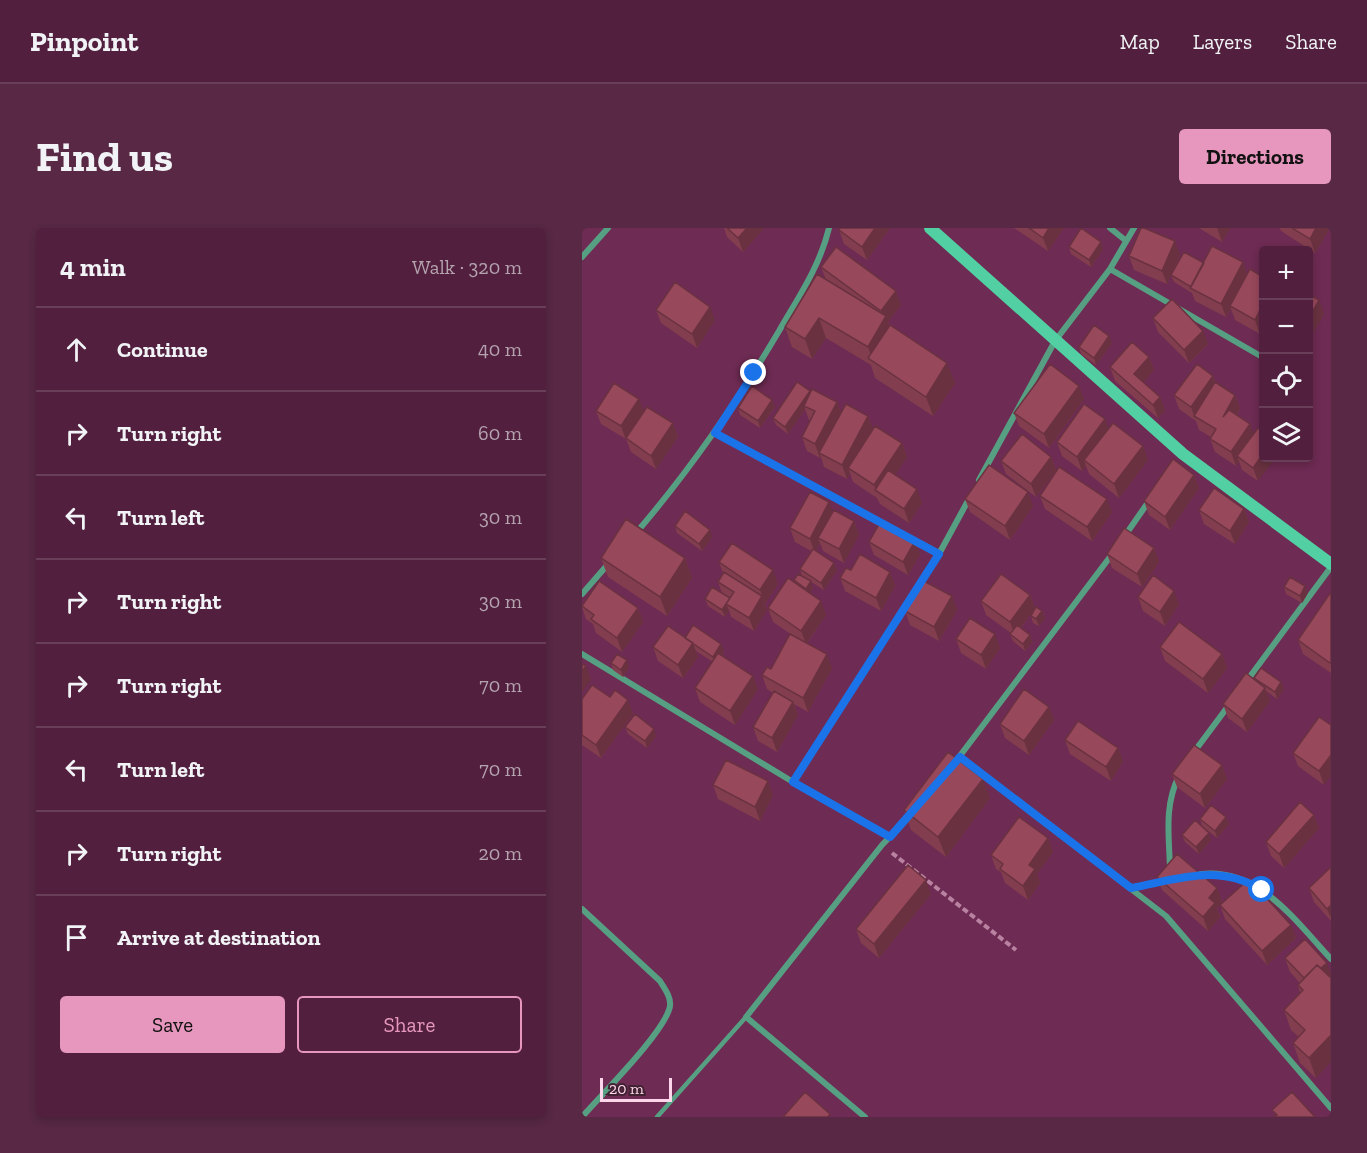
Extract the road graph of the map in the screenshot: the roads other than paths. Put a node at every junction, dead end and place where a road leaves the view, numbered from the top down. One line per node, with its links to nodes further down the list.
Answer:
1 (608, 228): 7 (street)
2 (829, 228): 11 (street)
3 (930, 228): 9 (main road)
4 (1110, 228): 6 (street)
5 (1134, 228): 6 (street)
6 (1125, 240): 8 (street)
7 (582, 258)
8 (1110, 269): 9 (street); 10 (street)
9 (1055, 341): 12 (street); 20 (main road)
10 (1259, 356)
11 (715, 433): 15 (street); 18 (street)
12 (977, 483)
13 (1155, 493): 16 (street)
14 (972, 494): 18 (street)
15 (632, 537)
16 (1121, 541)
17 (1114, 550): 25 (street)
18 (939, 554): 29 (street)
19 (616, 555): 21 (street)
20 (1331, 565): 23 (street)
21 (583, 590)
22 (582, 654): 29 (street)
23 (1242, 687)
24 (1235, 696): 26 (street)
25 (960, 757): 28 (street); 33 (street)
26 (1187, 761)
27 (1182, 771): 33 (street)
28 (945, 776)
29 (793, 782): 31 (street)
30 (914, 812): 31 (street)
31 (890, 837): 36 (street)
32 (1182, 878): 35 (street)
33 (1131, 888): 37 (street)
34 (582, 909): 38 (street)
35 (1331, 959)
36 (746, 1017): 39 (lane); 40 (street)
37 (1331, 1108)
38 (582, 1117)
39 (657, 1117)
40 (865, 1117)

